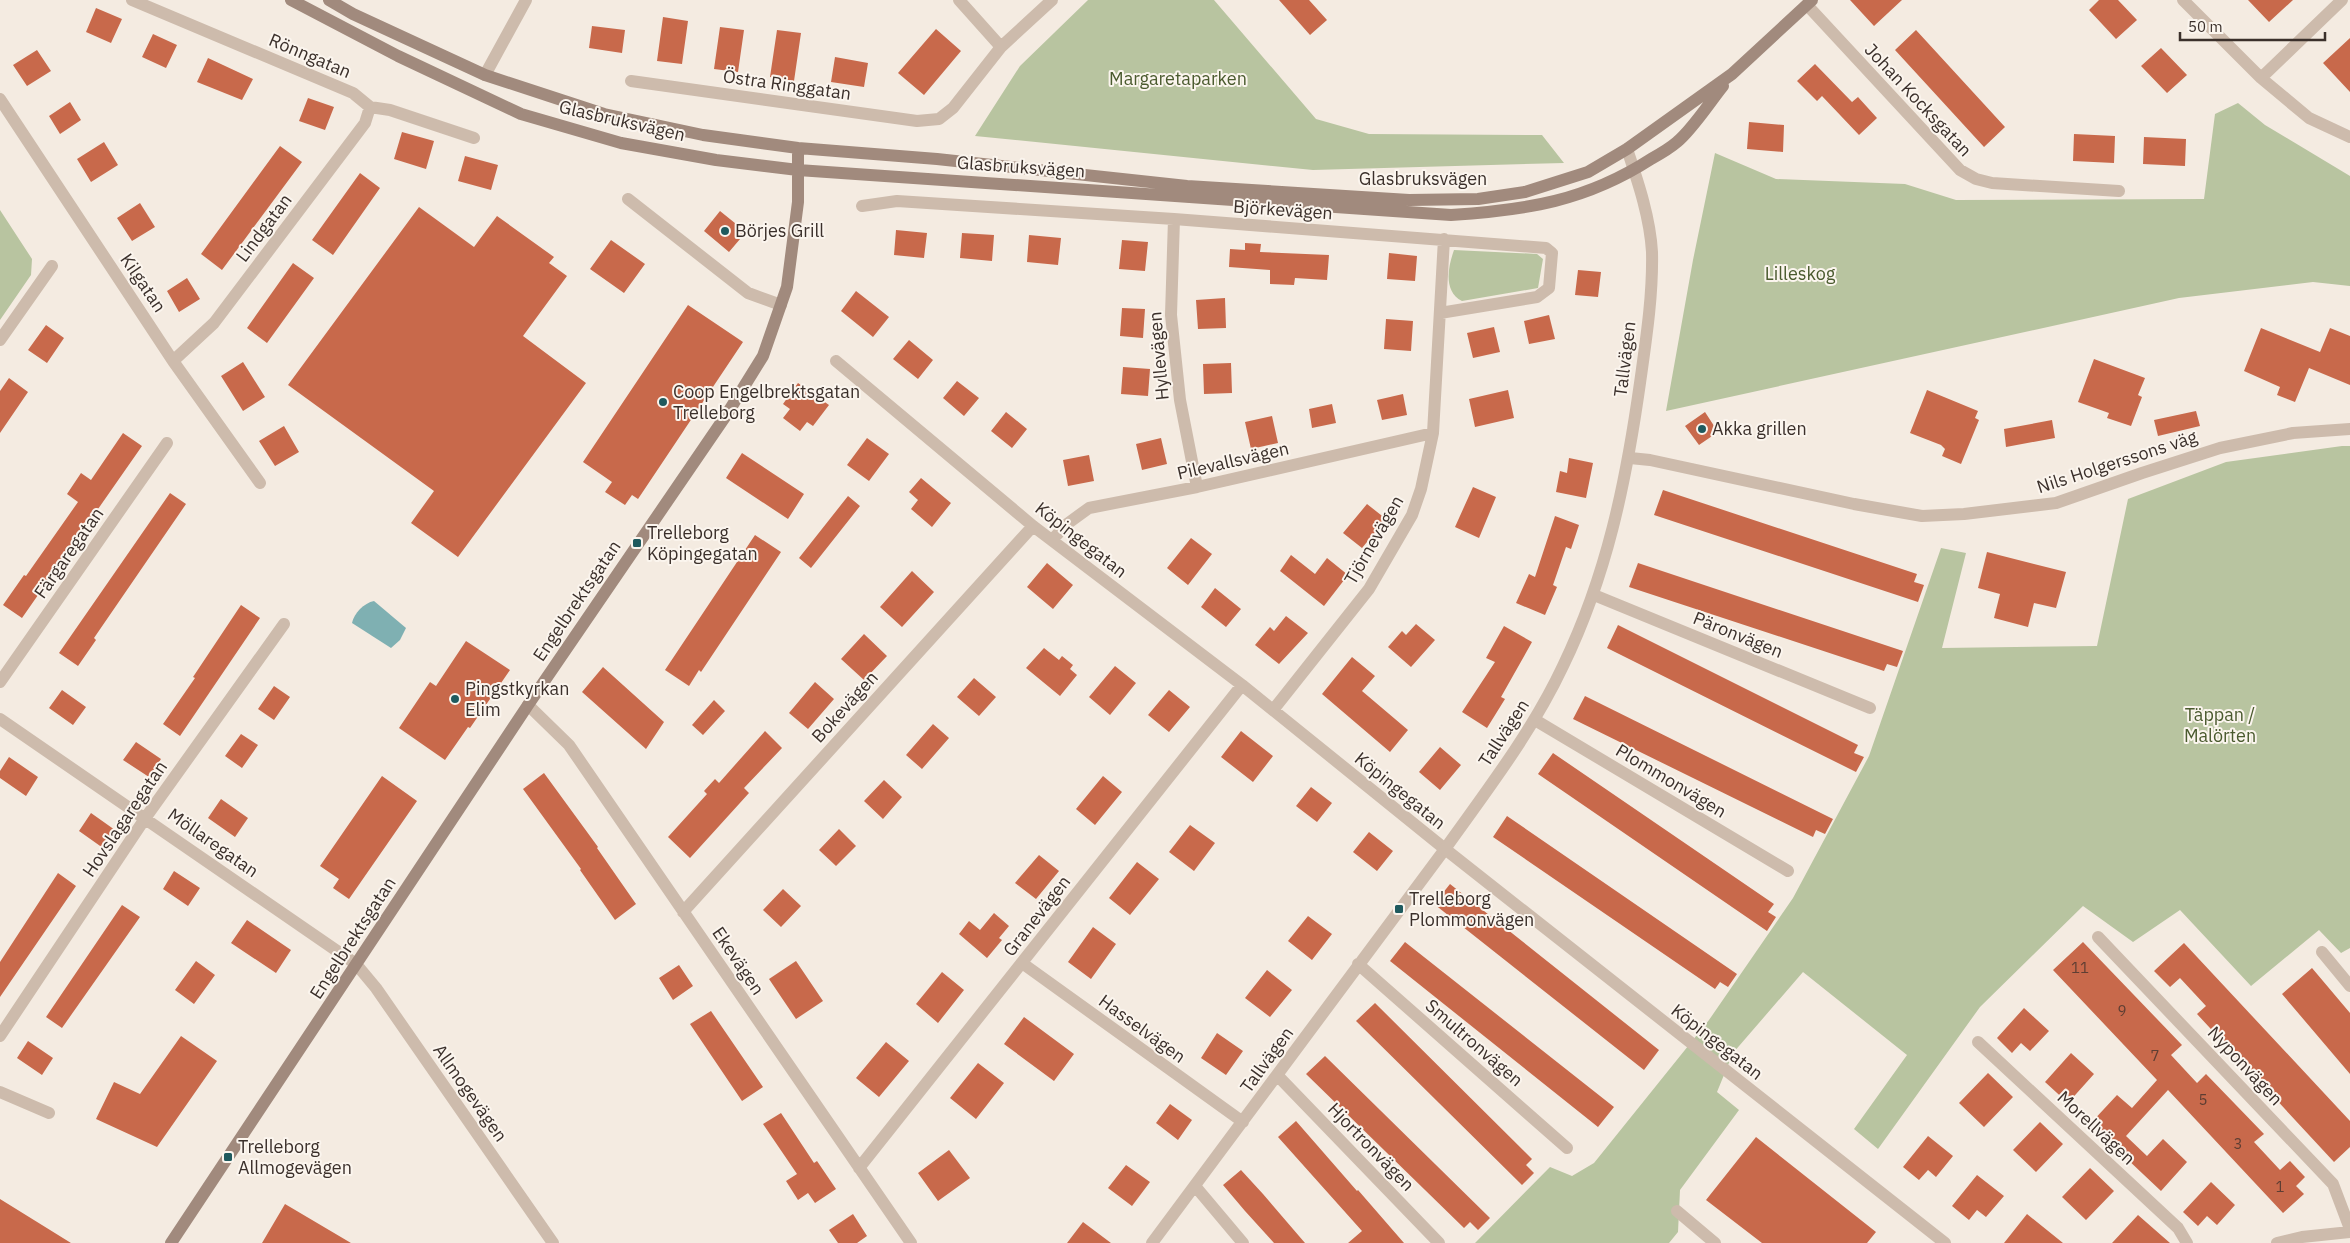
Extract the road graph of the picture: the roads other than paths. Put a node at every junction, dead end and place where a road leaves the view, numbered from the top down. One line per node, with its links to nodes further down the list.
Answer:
1 (132, 0): 16 (street, Rönngatan)
2 (291, 0): 21 (main road, Glasbruksvägen)
3 (329, 0): 12 (main road, Glasbruksvägen)
4 (526, 0): 12 (street)
5 (958, 0): 10 (street)
6 (1052, 0): 10 (street)
7 (2183, 0): 13 (street)
8 (2342, 0): 13 (street)
9 (1807, 2): 11 (main road, Glasbruksvägen); 23 (street, Johan Kocksgatan)
10 (1001, 47): 14 (street, Östra Ringgatan)
11 (1732, 74): 20 (main road, Glasbruksvägen); 22 (main road, Glasbruksvägen)
12 (485, 75): 19 (main road, Glasbruksvägen)
13 (2261, 78): 17 (street)
14 (631, 81)
15 (0, 100): 32 (street, Kilgatan)
16 (370, 107): 18 (street, Rönngatan); 32 (street, Lindgatan)
17 (2350, 137)
18 (474, 138)
19 (798, 148): 20 (main road, Glasbruksvägen); 21 (main road, Engelbrektsgatan)
20 (1627, 149): 22 (street, Tallvägen)
21 (798, 170): 22 (main road, Glasbruksvägen); 29 (main road, Engelbrektsgatan)
22 (1634, 170): 37 (street, Tallvägen)
23 (2119, 190)
24 (628, 199): 29 (street)
25 (862, 206): 26 (street, Björkevägen)
26 (1174, 219): 27 (street, Björkevägen); 39 (street, Hyllevägen)
27 (1444, 239): 30 (street, Tjörnevägen); 30 (street, Björkevägen)
28 (52, 266): 31 (street)
29 (781, 305): 46 (main road, Engelbrektsgatan)
30 (1440, 313): 35 (street, Tjörnevägen)
31 (0, 340)
32 (173, 361): 38 (street, Kilgatan)
33 (836, 361): 40 (street, Köpingegatan)
34 (2350, 430): 37 (street, Nils Holgerssons väg)
35 (1432, 433): 39 (street, Pilevallsvägen); 48 (street, Tjörnevägen)
36 (167, 443): 44 (street, Färgaregatan)
37 (1630, 458): 42 (street, Tallvägen)
38 (260, 483)
39 (1197, 488): 41 (street, Pilevallsvägen)
40 (1033, 526): 41 (street, Köpingegatan); 54 (street, Bokevägen)
41 (1052, 540): 45 (street, Köpingegatan)
42 (1594, 595): 47 (street, Päronvägen); 50 (street, Tallvägen)
43 (284, 624): 51 (street, Hovslagaregatan)
44 (0, 682)
45 (1242, 685): 48 (street, Köpingegatan); 57 (street, Granevägen)
46 (528, 705): 54 (street, Ekevägen); 58 (main road, Engelbrektsgatan)
47 (1870, 708)
48 (1273, 710): 52 (street, Köpingegatan)
49 (0, 719): 51 (street, Möllaregatan)
50 (1535, 720): 52 (street, Tallvägen); 53 (street, Plommonvägen)
51 (146, 818): 58 (street, Möllaregatan); 61 (street, Hovslagaregatan)
52 (1444, 849): 59 (street, Tallvägen); 79 (street, Köpingegatan)
53 (1788, 872)
54 (683, 912): 68 (street, Ekevägen)
55 (2098, 937): 71 (street, Nyponvägen)
56 (2322, 952): 60 (street)
57 (1022, 963): 66 (street, Hasselvägen); 68 (street, Granevägen)
58 (356, 964): 72 (main road, Engelbrektsgatan); 73 (street, Allmogevägen)
59 (1358, 964): 63 (street, Tallvägen); 67 (street, Smultronvägen)
60 (2350, 986)
61 (0, 1036)
62 (1978, 1042): 80 (street, Morellvägen)
63 (1278, 1075): 66 (street, Tallvägen); 77 (street, Hjortronvägen)
64 (0, 1092): 65 (street)
65 (49, 1113)
66 (1243, 1122): 69 (street, Tallvägen)
67 (1567, 1148)
68 (859, 1168): 74 (street, Ekevägen)
69 (1195, 1186): 75 (street, Tallvägen); 76 (street)
70 (1677, 1211): 78 (street)
71 (2350, 1230): 81 (street)
72 (172, 1243)
73 (553, 1243)
74 (911, 1243)
75 (1152, 1243)
76 (1243, 1243)
77 (1439, 1243)
78 (1715, 1243)
79 (1945, 1243)
80 (2187, 1243)
81 (2276, 1243)

